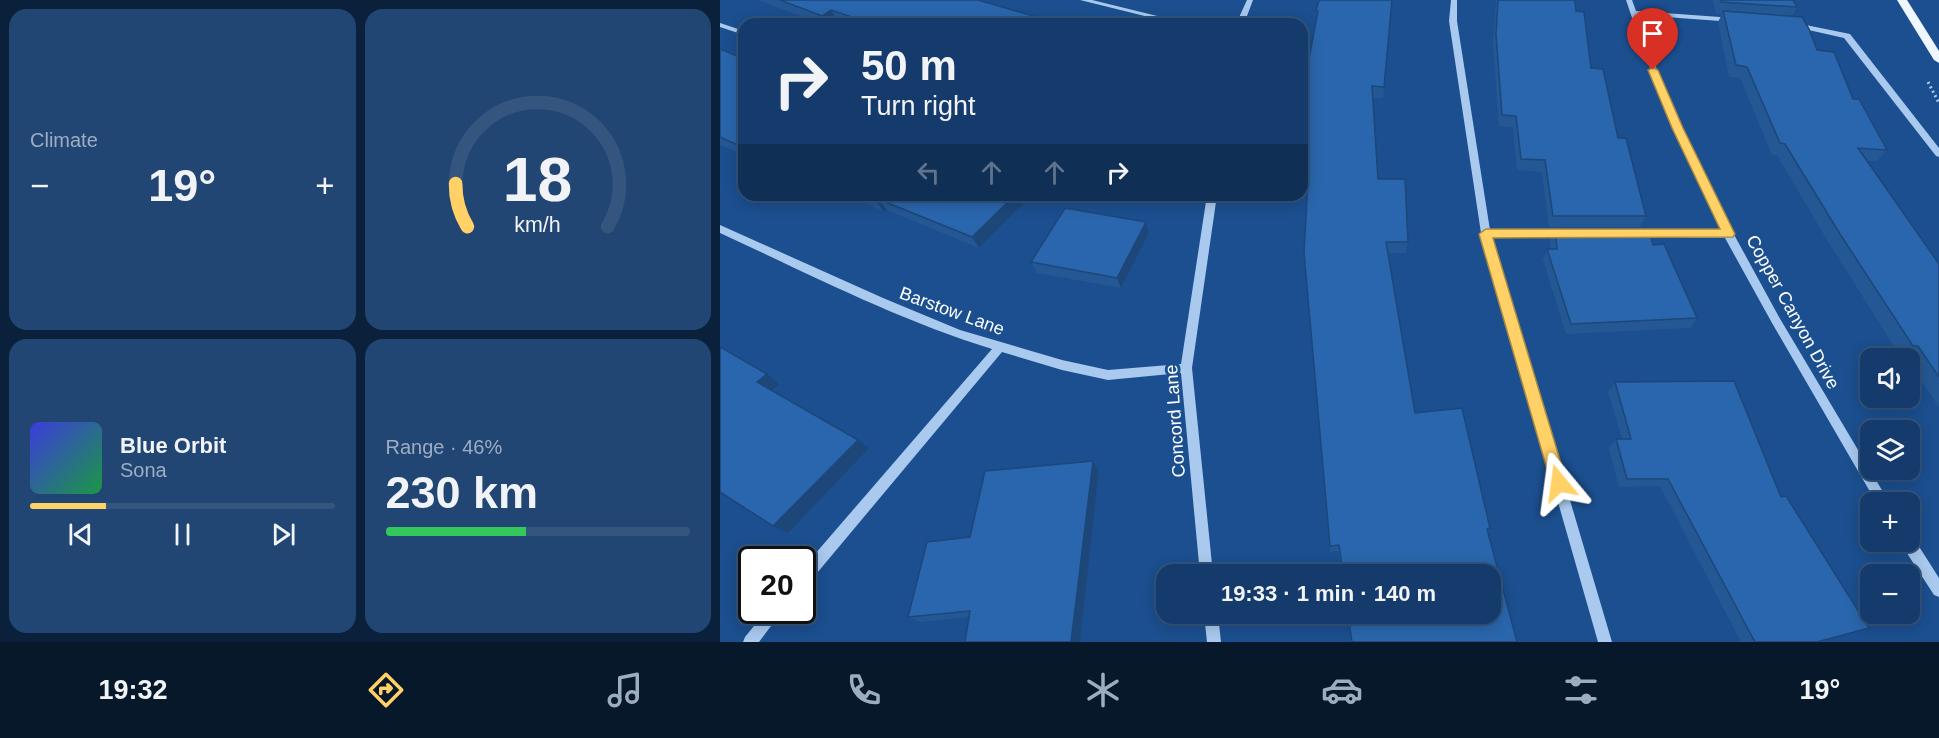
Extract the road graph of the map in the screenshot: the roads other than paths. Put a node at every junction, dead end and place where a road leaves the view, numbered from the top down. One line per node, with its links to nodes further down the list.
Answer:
1 (1083, 0): 7 (street)
2 (1250, 0): 8 (street)
3 (1454, 0): 17 (street)
4 (1629, 0): 6 (street, Copper Canyon Drive)
5 (1902, 0): 13 (main road)
6 (1633, 13): 9 (street); 20 (street, Copper Canyon Drive)
7 (1160, 18)
8 (1242, 18)
9 (1745, 20)
10 (1790, 23): 14 (street)
11 (720, 25): 12 (street)
12 (738, 31)
13 (1939, 60)
14 (1939, 154)
15 (1211, 201): 22 (street, Concord Lane)
16 (720, 229): 21 (street, Barstow Lane)
17 (1486, 234): 18 (street); 32 (street)
18 (1578, 234)
19 (1624, 234): 20 (street)
20 (1728, 234): 23 (street, Copper Canyon Drive)
21 (1000, 347): 22 (street, Barstow Lane); 25 (street)
22 (1186, 368): 26 (street, Concord Lane)
23 (1877, 492)
24 (1914, 552): 27 (street)
25 (816, 564)
26 (1206, 564)
27 (1939, 590)
28 (765, 624): 30 (street)
29 (1212, 624): 31 (street)
30 (750, 642)
31 (1214, 642)
32 (1605, 642)

